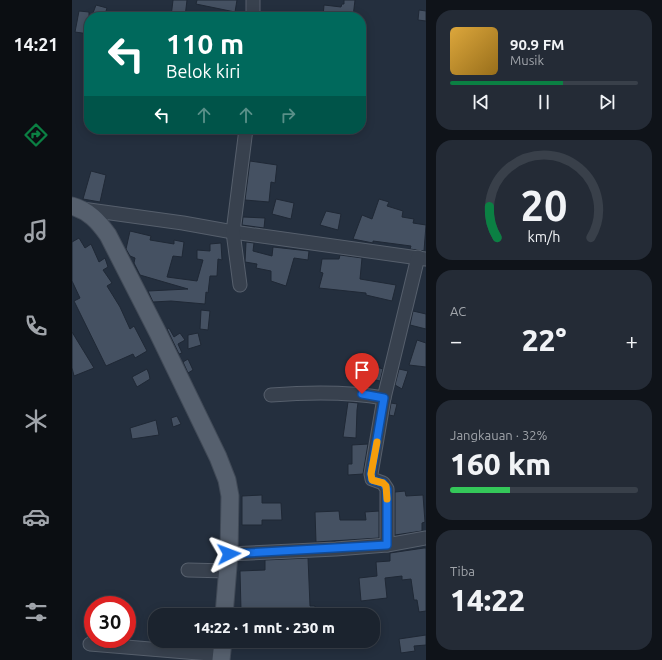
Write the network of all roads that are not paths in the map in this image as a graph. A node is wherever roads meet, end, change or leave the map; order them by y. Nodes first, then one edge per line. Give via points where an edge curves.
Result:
1 (253, 0) edge
2 (253, 12) edge
3 (245, 134) edge
4 (77, 208) edge
5 (233, 232) junction
6 (422, 258) edge
7 (240, 285) dead end
8 (271, 395) dead end
9 (384, 398) junction
10 (426, 538) edge
11 (387, 545) junction
12 (229, 554) junction
13 (188, 570) dead end
14 (228, 571) junction
15 (225, 608) edge
16 (136, 647) edge
17 (222, 652) edge

1 - 2 street
3 - 5 street
4 - 5 street
4 - 12 main road via 98,221 108,236 218,457 230,496
5 - 6 street
5 - 7 street
6 - 9 street
8 - 9 street via 329,392
9 - 11 street via 371,474 372,480 383,483 387,489
10 - 11 street
11 - 12 street
12 - 14 main road
13 - 14 street
14 - 15 main road
16 - 17 street

